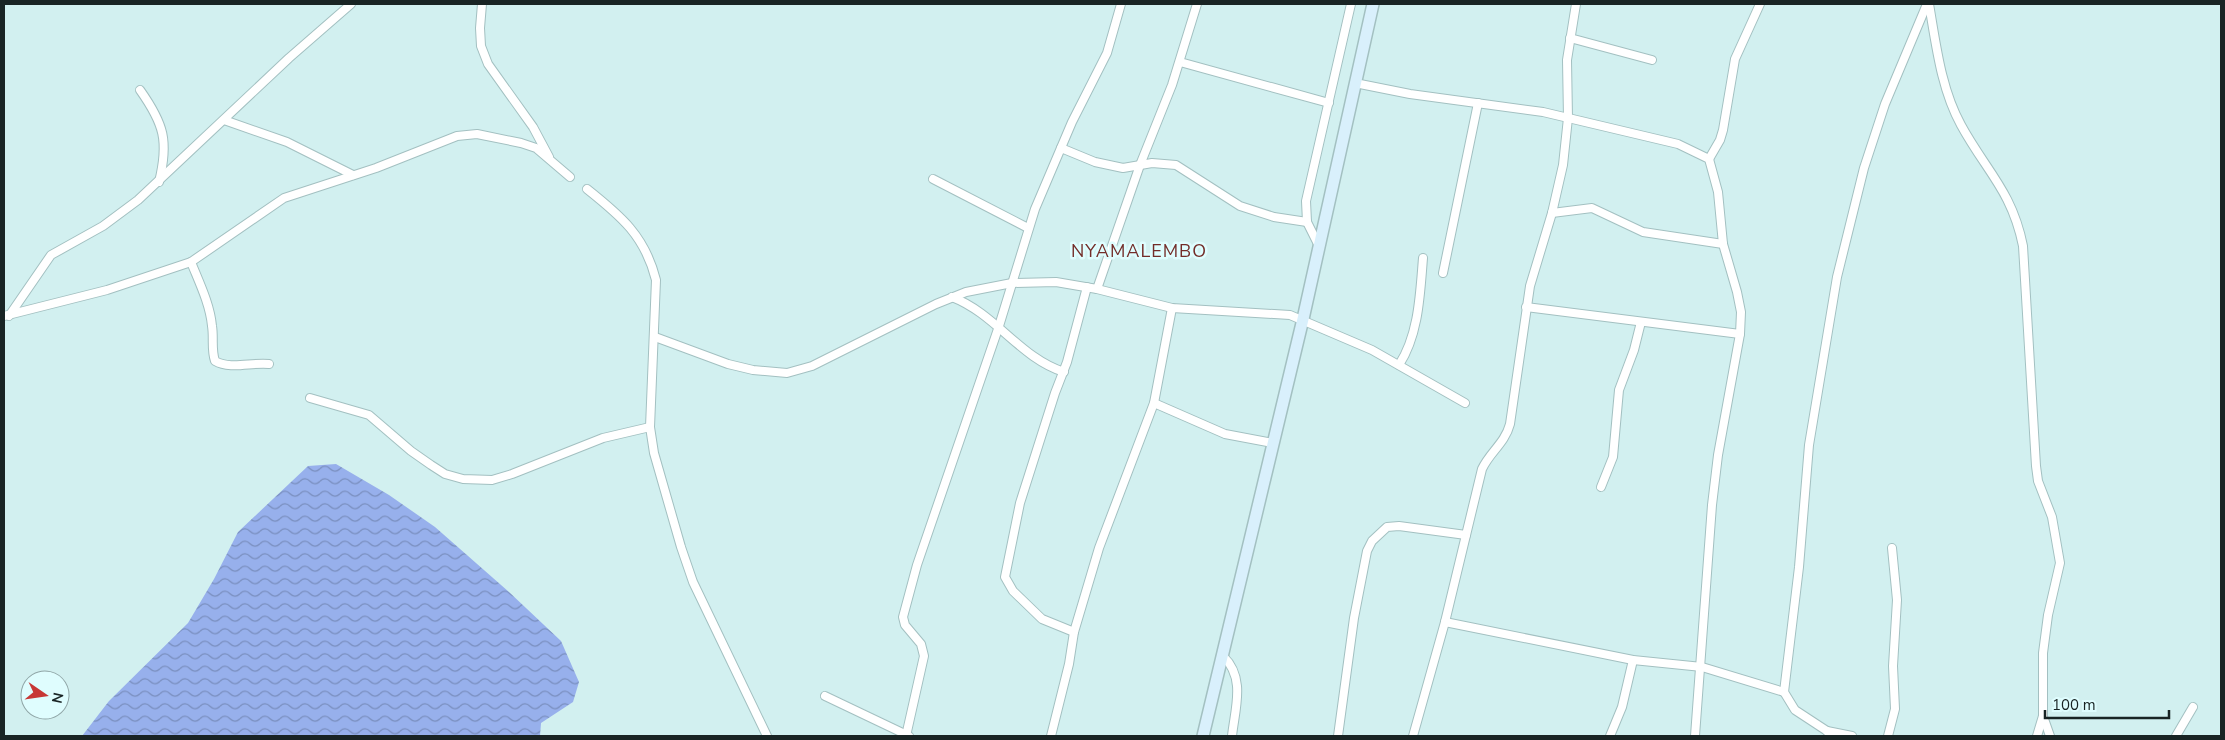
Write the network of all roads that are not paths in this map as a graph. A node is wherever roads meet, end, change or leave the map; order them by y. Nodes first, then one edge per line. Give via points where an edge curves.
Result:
1 (351, 4) edge
2 (482, 4) edge
3 (1122, 4) edge
4 (1197, 4) edge
5 (1351, 4) edge
6 (1373, 4) edge
7 (1576, 4) edge
8 (1758, 4) edge
9 (1928, 4) edge
10 (1570, 38) junction
11 (1652, 60) dead end
12 (1180, 62) junction
13 (1355, 83) junction
14 (140, 90) dead end
15 (1329, 103) junction
16 (1478, 104) junction
17 (1568, 118) junction
18 (224, 120) junction
19 (1061, 148) junction
20 (550, 159) junction
21 (1709, 159) junction
22 (1140, 165) junction
23 (353, 176) junction
24 (570, 178) dead end
25 (934, 179) dead end
26 (159, 182) junction
27 (587, 189) dead end
28 (1552, 213) junction
29 (1307, 222) junction
30 (1028, 228) junction
31 (1724, 244) junction
32 (1319, 246) junction
33 (1423, 258) dead end
34 (191, 262) junction
35 (1443, 273) dead end
36 (1012, 283) junction
37 (1086, 287) junction
38 (1097, 289) junction
39 (952, 297) junction
40 (1526, 307) junction
41 (1172, 308) junction
42 (7, 316) edge
43 (1303, 319) junction
44 (4, 320) edge
45 (1641, 322) junction
46 (999, 326) junction
47 (1740, 334) junction
48 (655, 337) junction
49 (269, 364) dead end
50 (1400, 365) junction
51 (1064, 372) junction
52 (310, 398) dead end
53 (1154, 403) junction
54 (1465, 404) dead end
55 (650, 426) junction
56 (1273, 443) junction
57 (1601, 487) dead end
58 (1466, 535) junction
59 (1892, 548) dead end
60 (1445, 622) junction
61 (1074, 632) junction
62 (1223, 656) junction
63 (1633, 660) junction
64 (1702, 667) junction
65 (1784, 692) junction
66 (826, 696) dead end
67 (2193, 707) dead end
68 (2043, 716) junction
69 (1829, 734) edge
70 (767, 736) edge
71 (907, 736) edge
72 (1051, 736) edge
73 (1203, 736) edge
74 (1232, 736) edge
75 (1338, 736) edge
76 (1413, 736) edge
77 (1610, 736) edge
78 (1695, 736) edge
79 (1852, 736) edge
80 (1888, 736) edge
81 (2037, 736) edge
82 (2050, 736) edge
83 (2176, 736) edge

1 - 18 street
2 - 20 street via 481,46 488,64 533,127
3 - 19 street via 1107,53
4 - 12 street
5 - 15 street
6 - 13 street
7 - 10 street
8 - 21 street via 1736,59 1720,140
9 - 65 street via 1874,134 1837,277 1809,445
9 - 68 street via 1952,105 1961,125 2005,192 2018,221 2023,246 2036,466 2038,481 2052,517 2060,563 2043,652
10 - 11 street
10 - 17 street
12 - 15 street
12 - 22 street
13 - 16 street
13 - 32 street
14 - 26 street via 159,118 163,131 165,147
15 - 29 street via 1308,188
16 - 17 street
16 - 35 street
17 - 21 street via 1678,144
17 - 28 street via 1563,166
18 - 23 street via 287,142
18 - 26 street
19 - 22 street via 1110,166
19 - 30 street
20 - 23 street via 536,148 477,134 457,136
20 - 24 street
21 - 31 street via 1718,192
22 - 29 street via 1176,165 1257,213
22 - 38 street
23 - 34 street via 284,198
25 - 30 street
26 - 42 street via 104,226 51,255
27 - 48 street via 624,221 644,246 656,280
28 - 31 street via 1592,208 1643,232
28 - 40 street
29 - 32 street
30 - 36 street
31 - 47 street via 1741,312
32 - 43 street
33 - 50 street via 1414,332
34 - 42 street via 96,293
34 - 49 street via 210,313 215,361 231,366
36 - 37 street via 1056,282
36 - 39 street
36 - 46 street
37 - 38 street
37 - 51 street
38 - 41 street
39 - 46 street via 976,308
39 - 48 street via 812,366 787,374 728,364
40 - 45 street
40 - 58 street via 1508,430 1482,469
41 - 43 street via 1270,313
41 - 53 street
42 - 44 street
43 - 50 street
43 - 56 street
45 - 47 street
45 - 57 street via 1618,390 1613,456
46 - 51 street via 1040,362
46 - 71 street via 904,610 905,625 921,644 924,656
47 - 64 street via 1712,505 1704,592
48 - 55 street
50 - 54 street
51 - 61 street via 1025,488 1005,576 1008,585 1042,619
52 - 55 street via 369,415 430,465 463,479 492,480 603,438
53 - 56 street via 1225,434
53 - 61 street via 1101,542
55 - 70 street via 654,453 693,582
56 - 62 street
58 - 60 street
58 - 75 street via 1399,526 1387,527 1372,541 1367,551 1354,618
59 - 80 street via 1897,625 1893,666 1895,709
60 - 63 street
60 - 76 street
61 - 72 street
62 - 73 street
62 - 74 street via 1235,672 1237,682
63 - 64 street
63 - 77 street via 1622,707
64 - 65 street
64 - 78 street
65 - 69 street via 1795,710
66 - 71 street
67 - 83 street
68 - 81 street
68 - 82 street
69 - 79 street

